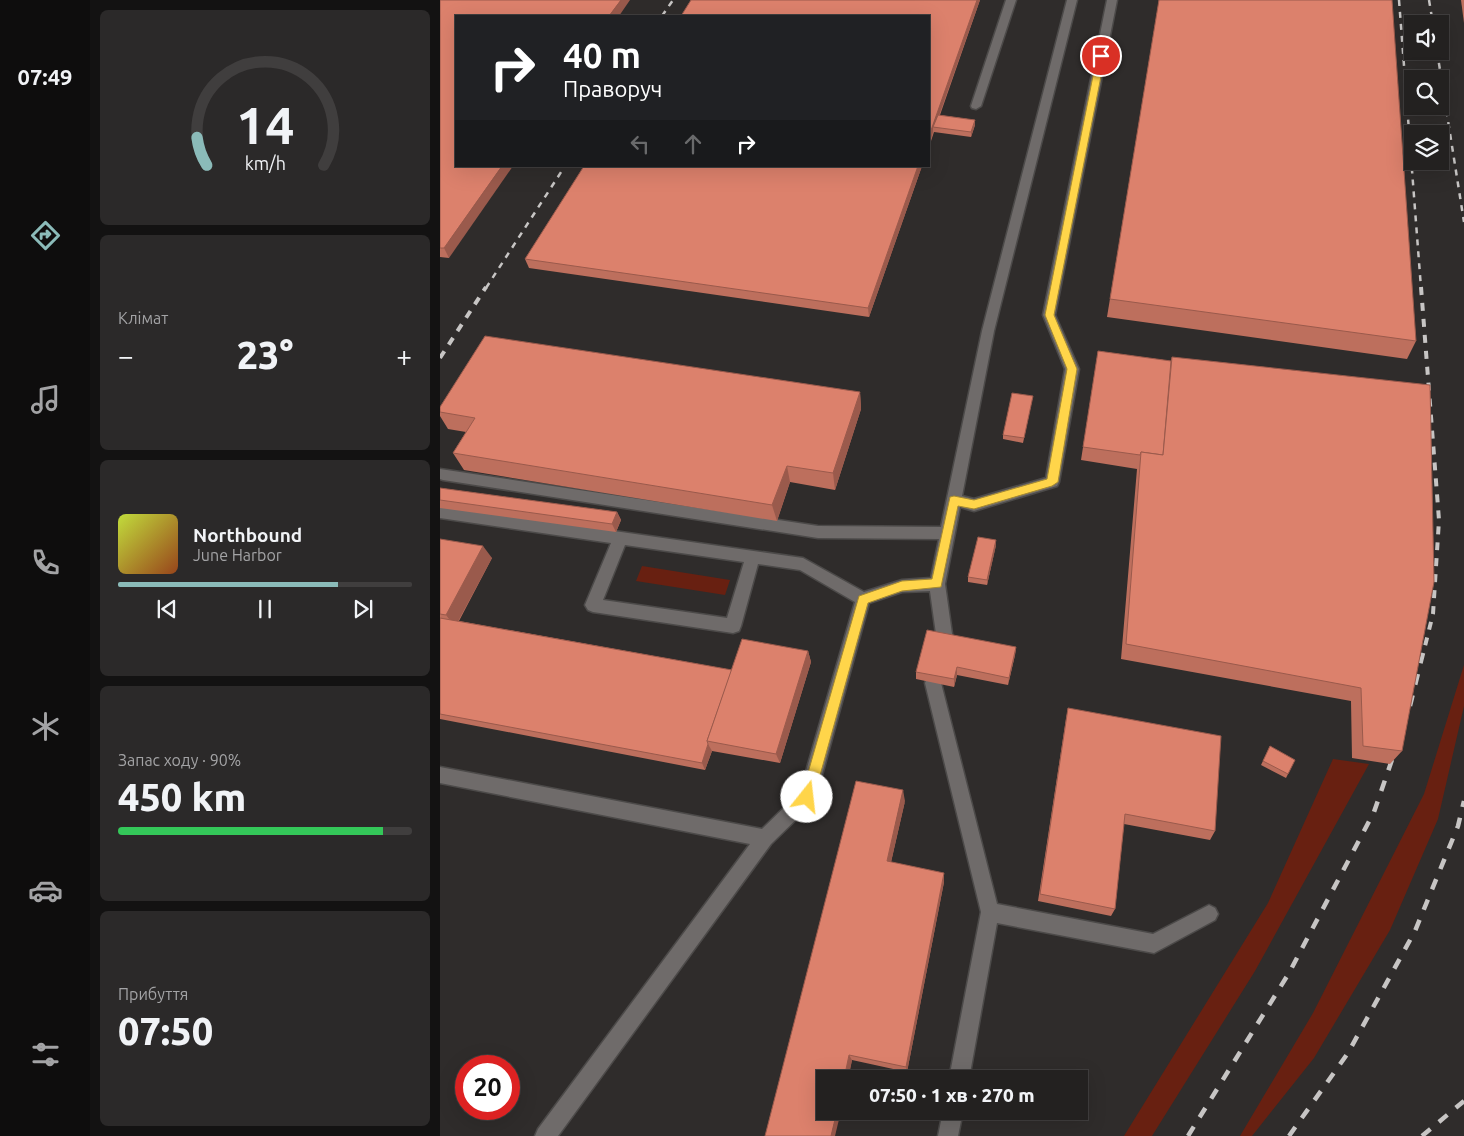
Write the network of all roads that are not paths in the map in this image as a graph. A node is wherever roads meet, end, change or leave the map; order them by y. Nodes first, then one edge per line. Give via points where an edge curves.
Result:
1 (1011, 0) edge
2 (1072, 0) edge
3 (1112, 0) edge
4 (976, 106) dead end
5 (443, 474) dead end
6 (954, 500) junction
7 (440, 512) edge
8 (947, 533) junction
9 (620, 538) junction
10 (752, 557) junction
11 (937, 584) junction
12 (863, 599) junction
13 (945, 641) edge
14 (933, 683) edge
15 (440, 775) edge
16 (765, 838) junction
17 (990, 912) junction
18 (1210, 914) dead end
19 (961, 1070) edge
20 (951, 1120) edge
21 (545, 1136) edge
22 (948, 1136) edge

1 - 4 lane
2 - 6 lane via 988,332
3 - 6 lane via 1050,315 1072,369 1052,482 974,504
5 - 8 lane via 818,532
6 - 8 lane
7 - 9 lane
8 - 11 lane
9 - 10 lane
9 - 10 lane via 593,605 733,626
10 - 12 lane via 803,564
11 - 12 lane via 902,586
11 - 13 lane
12 - 16 lane via 807,797
14 - 17 lane
15 - 16 lane
16 - 21 lane
17 - 18 lane via 1154,944
17 - 19 lane
20 - 22 lane

